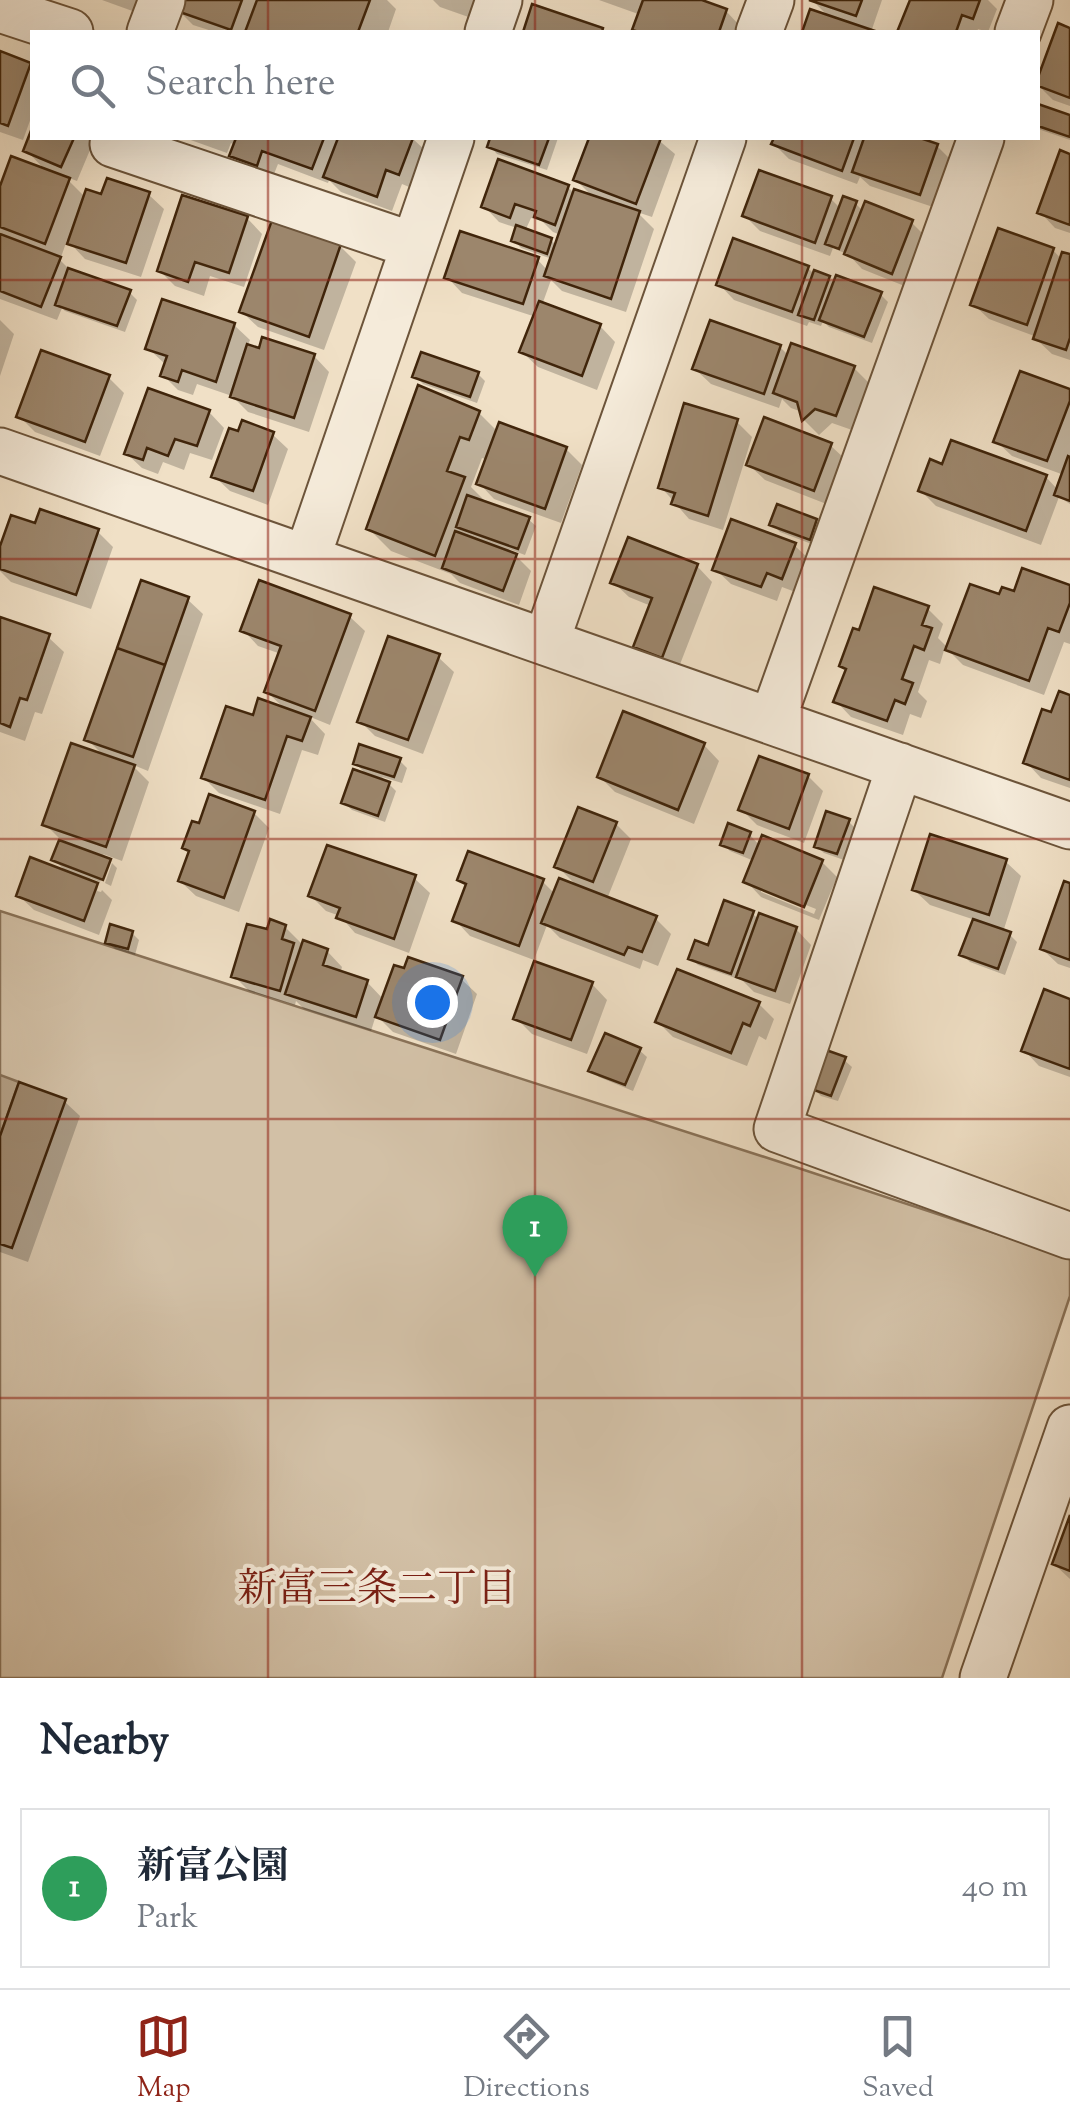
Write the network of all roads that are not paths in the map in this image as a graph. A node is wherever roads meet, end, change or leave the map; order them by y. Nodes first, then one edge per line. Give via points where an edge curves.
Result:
1 (162, 0) edge
2 (499, 0) edge
3 (771, 0) edge
4 (1030, 0) edge
5 (0, 9) edge
6 (64, 30) edge
7 (151, 30) edge
8 (489, 30) edge
9 (760, 30) edge
10 (1019, 30) edge
11 (114, 140) edge
12 (449, 140) edge
13 (721, 140) edge
14 (980, 140) edge
15 (412, 246) junction
16 (0, 451) edge
17 (306, 558) junction
18 (546, 642) junction
19 (772, 722) junction
20 (900, 766) junction
21 (1070, 826) edge
22 (1070, 1236) edge
23 (1070, 1428) edge
24 (983, 1678) edge

1 - 7 street
2 - 8 street
3 - 9 street
4 - 10 street
5 - 6 street
11 - 15 street
12 - 15 street
13 - 18 street
14 - 19 street
15 - 17 street
16 - 17 street
17 - 18 street
18 - 19 street
19 - 20 street
20 - 21 street
20 - 22 street via 777,1129
23 - 24 street

